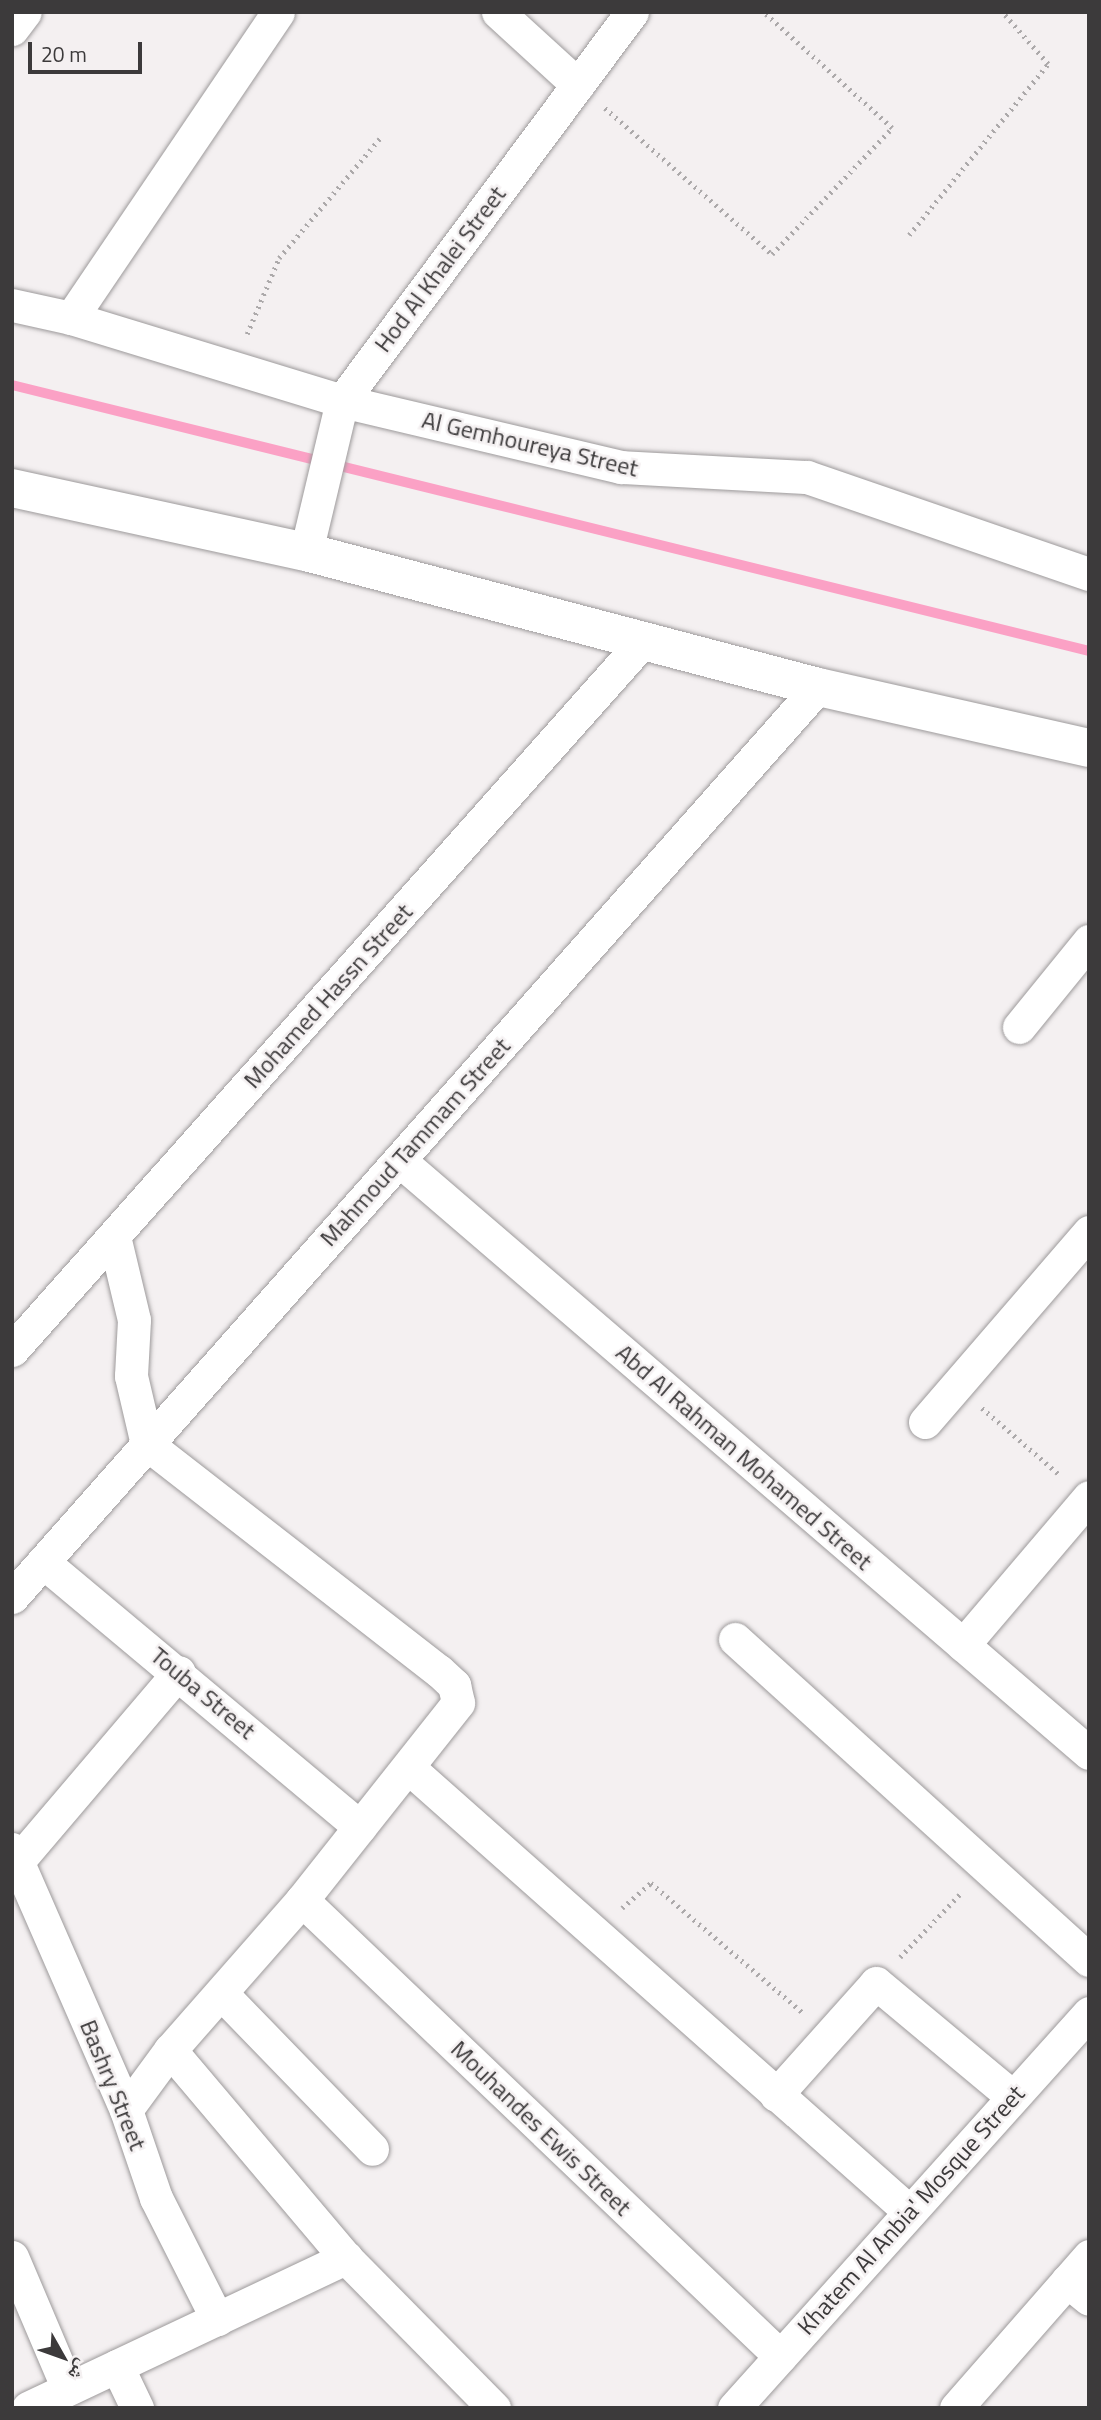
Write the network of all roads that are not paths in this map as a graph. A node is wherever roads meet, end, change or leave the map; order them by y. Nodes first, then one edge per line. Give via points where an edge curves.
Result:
1 (25, 12) edge
2 (278, 12) edge
3 (498, 12) edge
4 (632, 12) edge
5 (12, 29) edge
6 (578, 85) junction
7 (12, 306) edge
8 (71, 318) junction
9 (342, 401) junction
10 (12, 488) edge
11 (306, 552) junction
12 (1089, 574) edge
13 (643, 641) junction
14 (818, 687) junction
15 (1089, 748) edge
16 (1089, 941) edge
17 (1019, 1027) dead end
18 (398, 1160) junction
19 (1089, 1232) edge
20 (114, 1236) junction
21 (12, 1350) edge
22 (925, 1422) dead end
23 (147, 1444) junction
24 (1088, 1499) edge
25 (43, 1562) junction
26 (12, 1597) edge
27 (736, 1639) dead end
28 (963, 1645) junction
29 (179, 1672) junction
30 (1089, 1753) edge
31 (409, 1768) junction
32 (360, 1827) junction
33 (15, 1855) edge
34 (302, 1900) junction
35 (1089, 1960) edge
36 (221, 1993) junction
37 (1089, 2013) edge
38 (170, 2050) junction
39 (776, 2095) junction
40 (1013, 2097) junction
41 (126, 2110) junction
42 (372, 2149) dead end
43 (909, 2212) junction
44 (12, 2257) edge
45 (346, 2258) junction
46 (1082, 2279) edge
47 (217, 2319) junction
48 (780, 2356) junction
49 (117, 2366) junction
50 (68, 2389) junction
51 (29, 2408) edge
52 (137, 2408) edge
53 (494, 2408) edge
54 (734, 2408) edge
55 (956, 2408) edge

1 - 5 street
2 - 8 street
3 - 6 street
4 - 6 street, Hod Al Khalei Street
6 - 9 street, Hod Al Khalei Street
7 - 8 street, Al Gemhoureya Street
8 - 9 street, Al Gemhoureya Street
9 - 11 street, Hod Al Khalei Street
9 - 12 street, Al Gemhoureya Street via 621,467 807,477
10 - 11 street
11 - 13 street
13 - 14 street
13 - 20 street, Mohamed Hassn Street
14 - 15 street
14 - 18 street, Mahmoud Tammam Street
16 - 17 street
18 - 23 street, Mahmoud Tammam Street
18 - 28 street, Abd Al Rahman Mohamed Street
19 - 22 street
20 - 21 street, Mohamed Hassn Street
20 - 23 street via 134,1320 131,1376
23 - 25 street, Mahmoud Tammam Street
23 - 31 street via 454,1685 458,1703
24 - 28 street
25 - 26 street, Mahmoud Tammam Street
25 - 29 street, Touba Street
27 - 35 street
28 - 30 street, Abd Al Rahman Mohamed Street
29 - 32 street, Touba Street
29 - 33 street
31 - 32 street
31 - 39 street
32 - 34 street
33 - 41 street, Bashry Street
34 - 36 street
34 - 48 street, Mouhandes Ewis Street
36 - 38 street
36 - 42 street
37 - 40 street, Khatem Al Anbia' Mosque Street
38 - 41 street
38 - 45 street
39 - 40 street via 876,1983
39 - 43 street
40 - 43 street, Khatem Al Anbia' Mosque Street
41 - 47 street, Bashry Street via 156,2198
43 - 48 street, Khatem Al Anbia' Mosque Street
44 - 50 street
45 - 47 street
45 - 53 street
46 - 55 street
47 - 49 street
48 - 54 street, Khatem Al Anbia' Mosque Street
49 - 50 street
49 - 52 street
50 - 51 street

